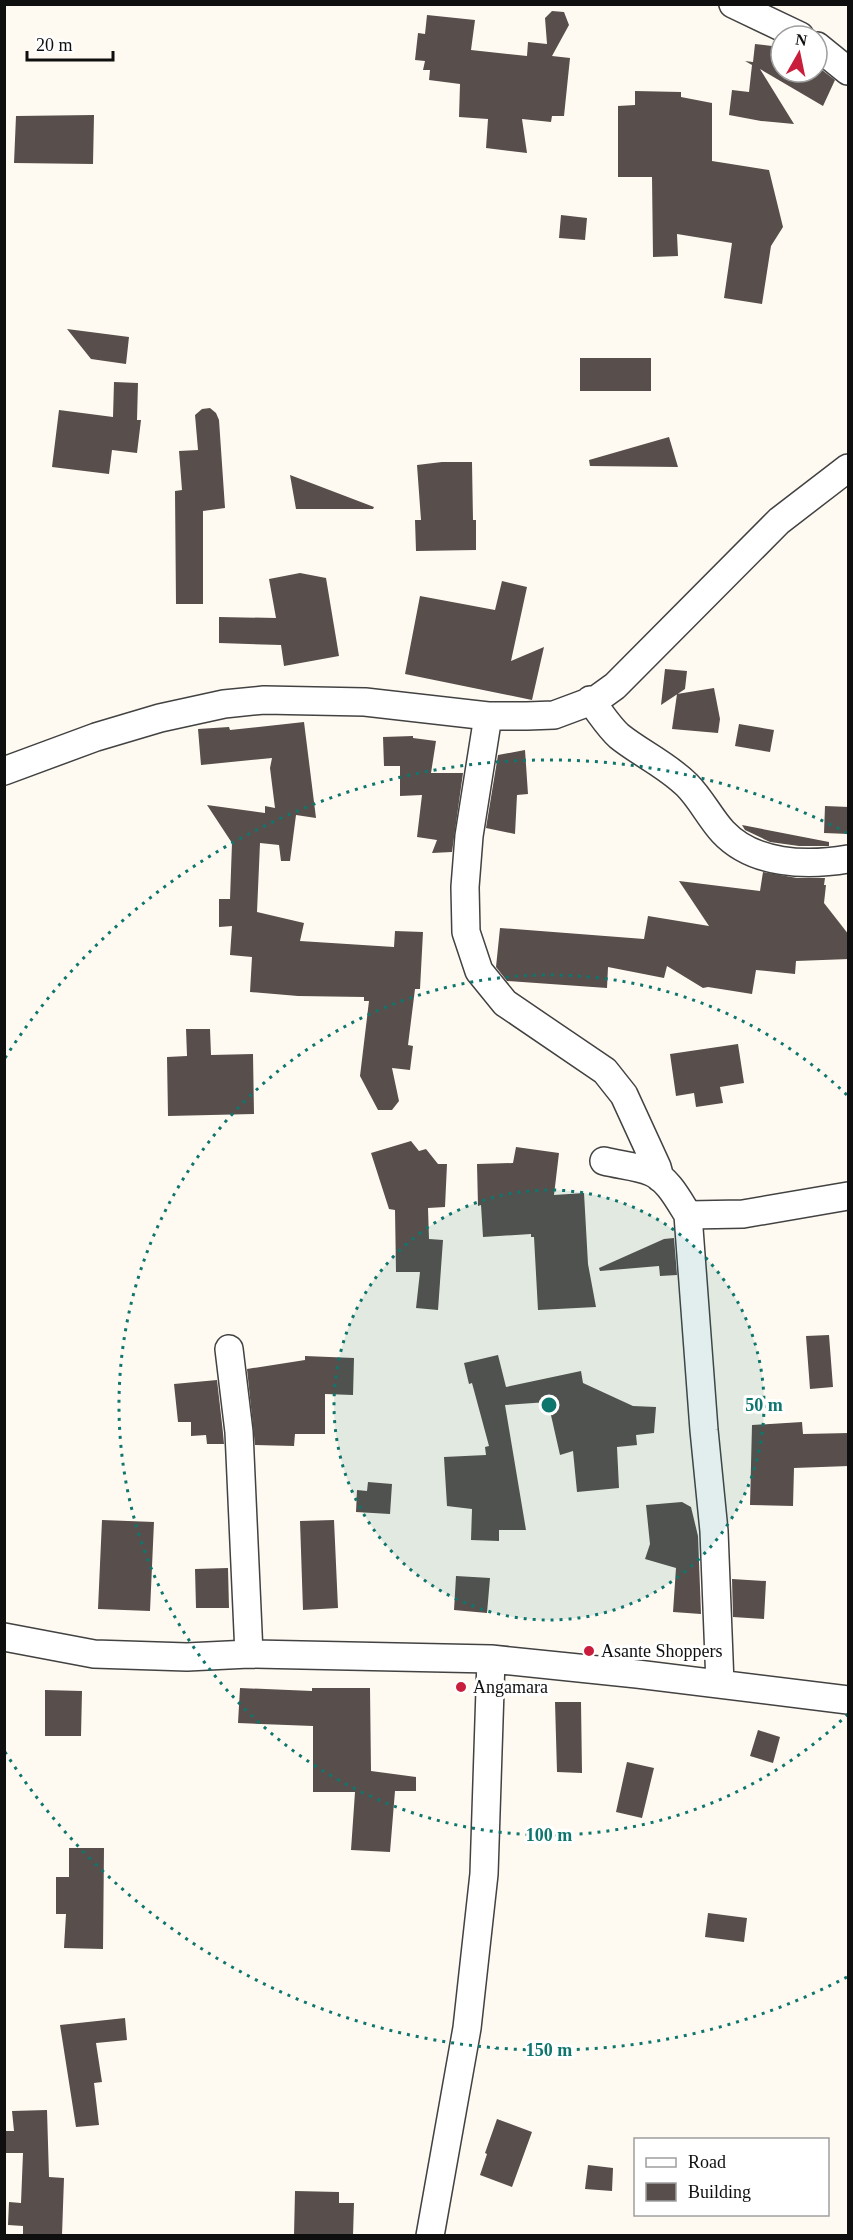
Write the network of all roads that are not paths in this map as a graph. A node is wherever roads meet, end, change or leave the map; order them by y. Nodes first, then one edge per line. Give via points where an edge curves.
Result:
1 (733, 4) edge
2 (775, 24) edge
3 (829, 55) edge
4 (849, 71) edge
5 (849, 468) edge
6 (590, 700) junction
7 (488, 716) junction
8 (4, 771) edge
9 (849, 859) edge
10 (604, 1161) dead end
11 (660, 1178) junction
12 (849, 1196) edge
13 (688, 1215) junction
14 (229, 1349) dead end
15 (4, 1637) edge
16 (249, 1653) junction
17 (491, 1659) junction
18 (720, 1684) junction
19 (849, 1700) edge
20 (430, 2235) edge

1 - 2 street
3 - 4 street
5 - 6 street via 779,521 615,686
6 - 7 street via 554,715
6 - 9 street via 618,735 686,784 741,849 788,862
7 - 8 street via 365,702 264,700 224,704 96,737
7 - 11 street via 465,887 466,932 479,971 505,1003 605,1071 624,1095
10 - 11 street via 652,1172
11 - 13 street
12 - 13 street via 743,1214
13 - 18 street via 714,1531
14 - 16 street via 239,1432
15 - 16 street via 94,1654 188,1657
16 - 17 street
17 - 18 street
17 - 20 street via 483,1886 467,2028
18 - 19 street

